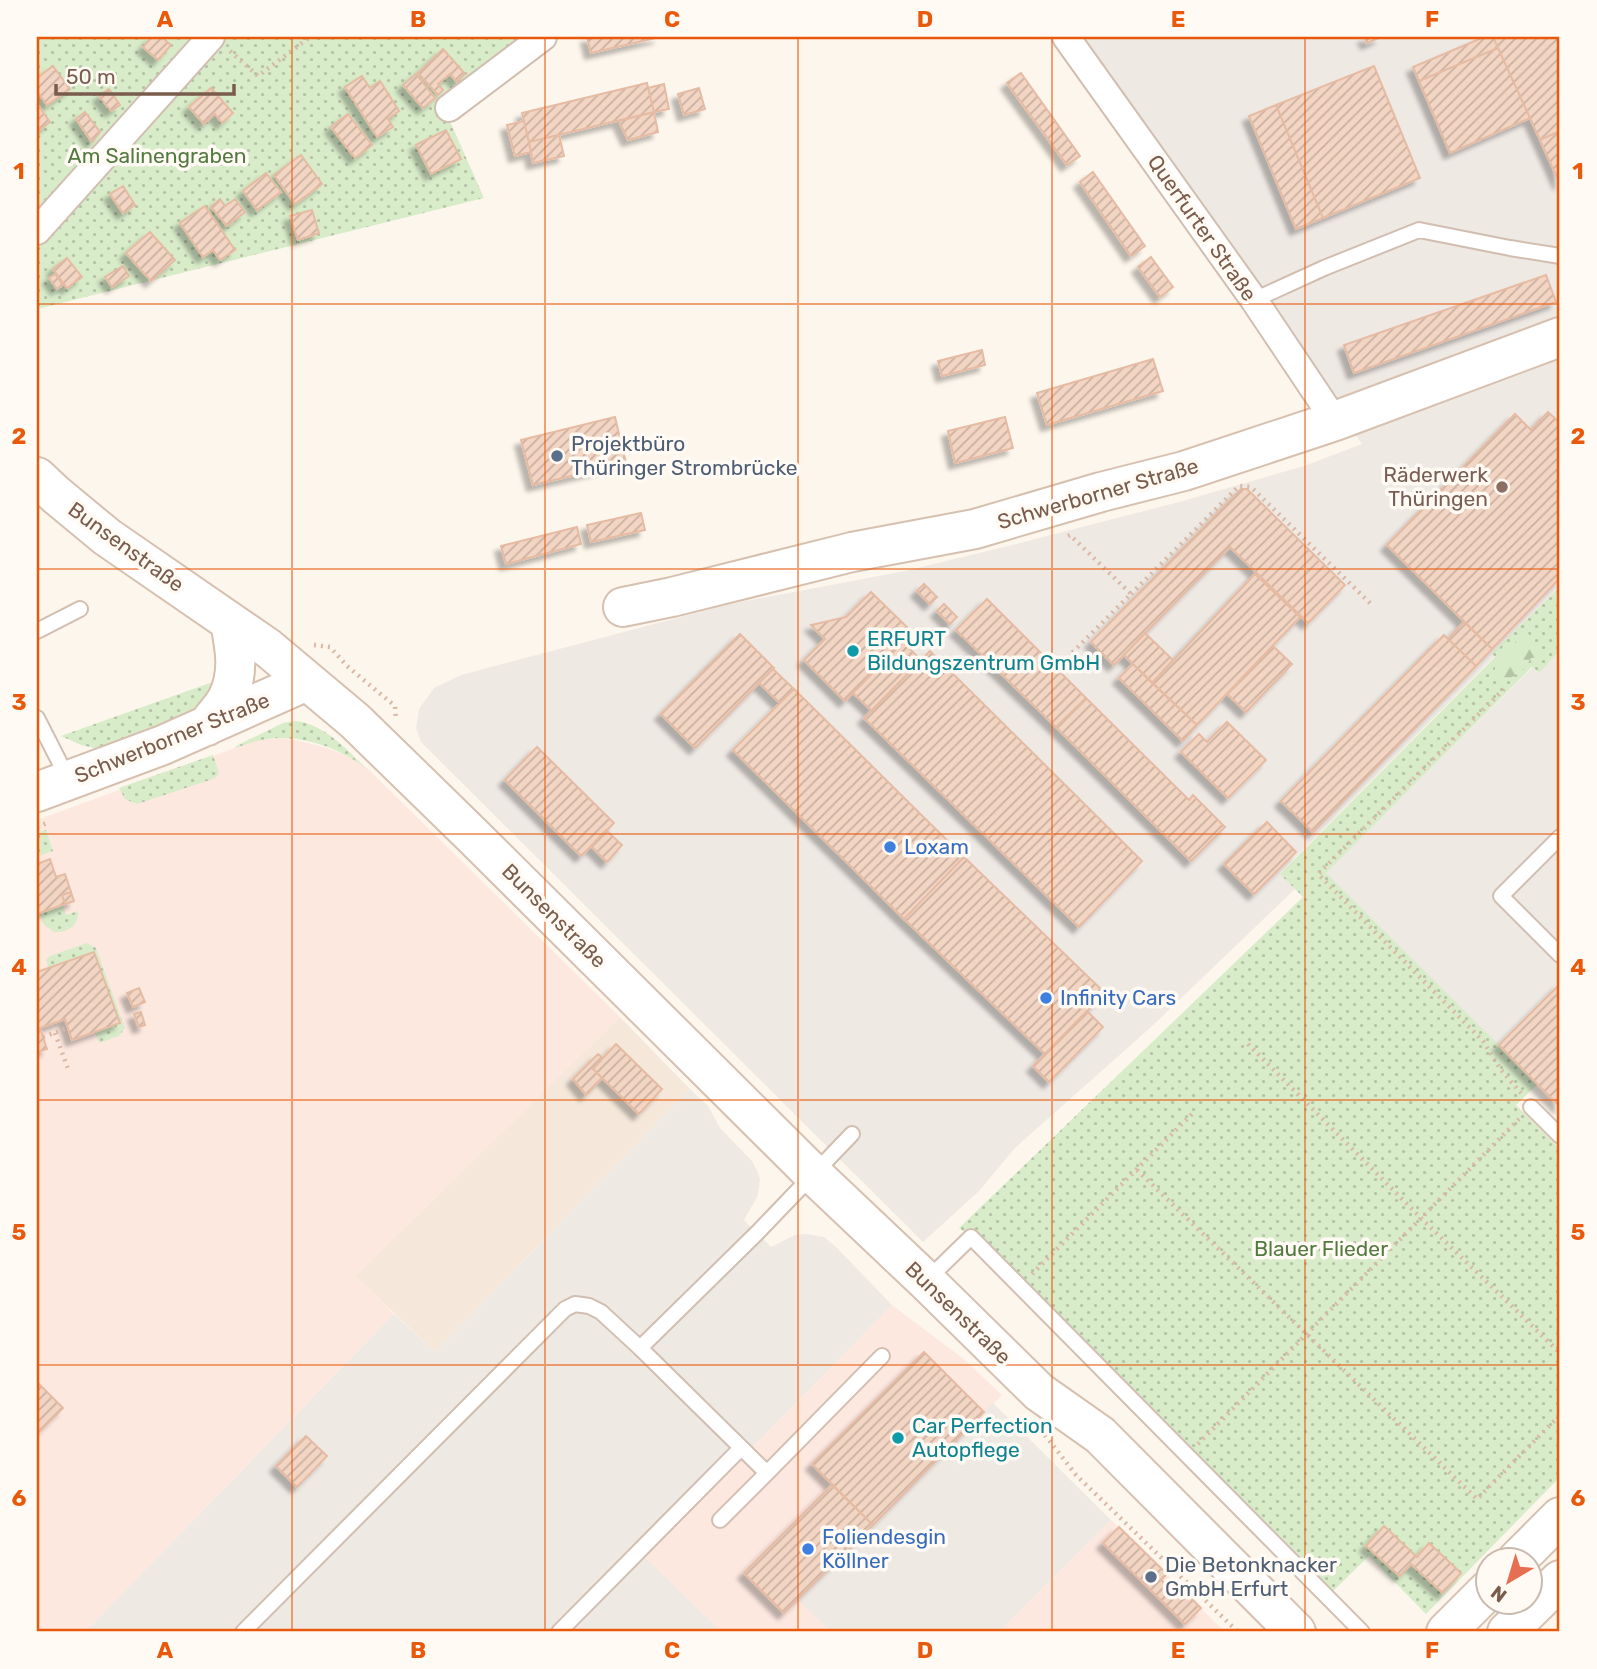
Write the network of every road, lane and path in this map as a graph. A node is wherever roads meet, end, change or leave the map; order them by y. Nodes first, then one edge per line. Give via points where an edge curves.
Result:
1 (310, 37) edge
2 (543, 37) edge
3 (1066, 37) edge
4 (217, 41) edge
5 (449, 108) dead end
6 (37, 231) edge
7 (1560, 256) edge
8 (1254, 300) junction
9 (1560, 337) edge
10 (1335, 421) junction
11 (37, 477) edge
12 (1058, 538) dead end
13 (1131, 594) junction
14 (1371, 604) dead end
15 (623, 607) dead end
16 (80, 609) dead end
17 (230, 622) junction
18 (37, 631) edge
19 (1069, 656) dead end
20 (307, 681) junction
21 (1504, 689) dead end
22 (37, 718) edge
23 (207, 726) junction
24 (53, 786) edge
25 (1560, 837) edge
26 (1560, 955) edge
27 (68, 1028) dead end
28 (55, 1033) junction
29 (43, 1037) dead end
30 (1248, 1044) dead end
31 (68, 1069) dead end
32 (1531, 1107) junction
33 (1195, 1111) dead end
34 (852, 1134) dead end
35 (1560, 1136) edge
36 (1137, 1171) junction
37 (813, 1174) junction
38 (1422, 1219) junction
39 (926, 1281) junction
40 (1024, 1282) dead end
41 (1306, 1335) junction
42 (640, 1348) junction
43 (1560, 1353) edge
44 (883, 1356) dead end
45 (1039, 1392) junction
46 (1560, 1415) edge
47 (741, 1448) junction
48 (1192, 1450) dead end
49 (767, 1473) junction
50 (1560, 1517) edge
51 (720, 1520) dead end
52 (1531, 1546) edge
53 (1560, 1580) edge
54 (1474, 1605) edge
55 (243, 1632) edge
56 (559, 1632) edge
57 (1259, 1632) edge
58 (1296, 1632) edge
59 (1362, 1632) edge
60 (1446, 1632) edge
61 (1507, 1632) edge

1 - 4 path via 258,75
2 - 5 street
3 - 8 street, Querfurter Straße
4 - 6 street
7 - 8 lane via 1419,230
8 - 10 street, Querfurter Straße
9 - 10 main road, Schwerborner Straße
10 - 15 main road, Schwerborner Straße via 1184,471 975,529 852,552
11 - 17 main road, Bunsenstraße via 107,537
12 - 13 path via 1070,535
13 - 14 path via 1239,486 1251,487
13 - 19 path
16 - 18 lane
17 - 20 main road, Bunsenstraße
17 - 23 main road via 236,670 227,699
20 - 23 main road, Schwerborner Straße
20 - 37 main road, Bunsenstraße via 355,721 470,840
21 - 32 path via 1318,874 1483,1041
22 - 24 lane
23 - 24 main road, Schwerborner Straße
25 - 26 lane via 1501,896
27 - 28 path
28 - 29 path
28 - 31 path
30 - 38 path
32 - 35 lane
32 - 38 path
33 - 36 path
34 - 37 lane
36 - 40 path
36 - 41 path
37 - 39 main road, Bunsenstraße
37 - 42 lane
38 - 41 path
38 - 43 path
39 - 45 main road, Bunsenstraße
39 - 59 lane via 971,1237
41 - 46 path via 1477,1499
41 - 48 path
42 - 47 lane
42 - 55 lane via 601,1312 575,1304 565,1309
44 - 49 lane
45 - 57 main road, Bunsenstraße via 1056,1429
45 - 58 main road, Bunsenstraße via 1100,1435
47 - 49 lane
47 - 56 lane
49 - 51 lane
50 - 52 main road
53 - 61 main road
54 - 60 main road

